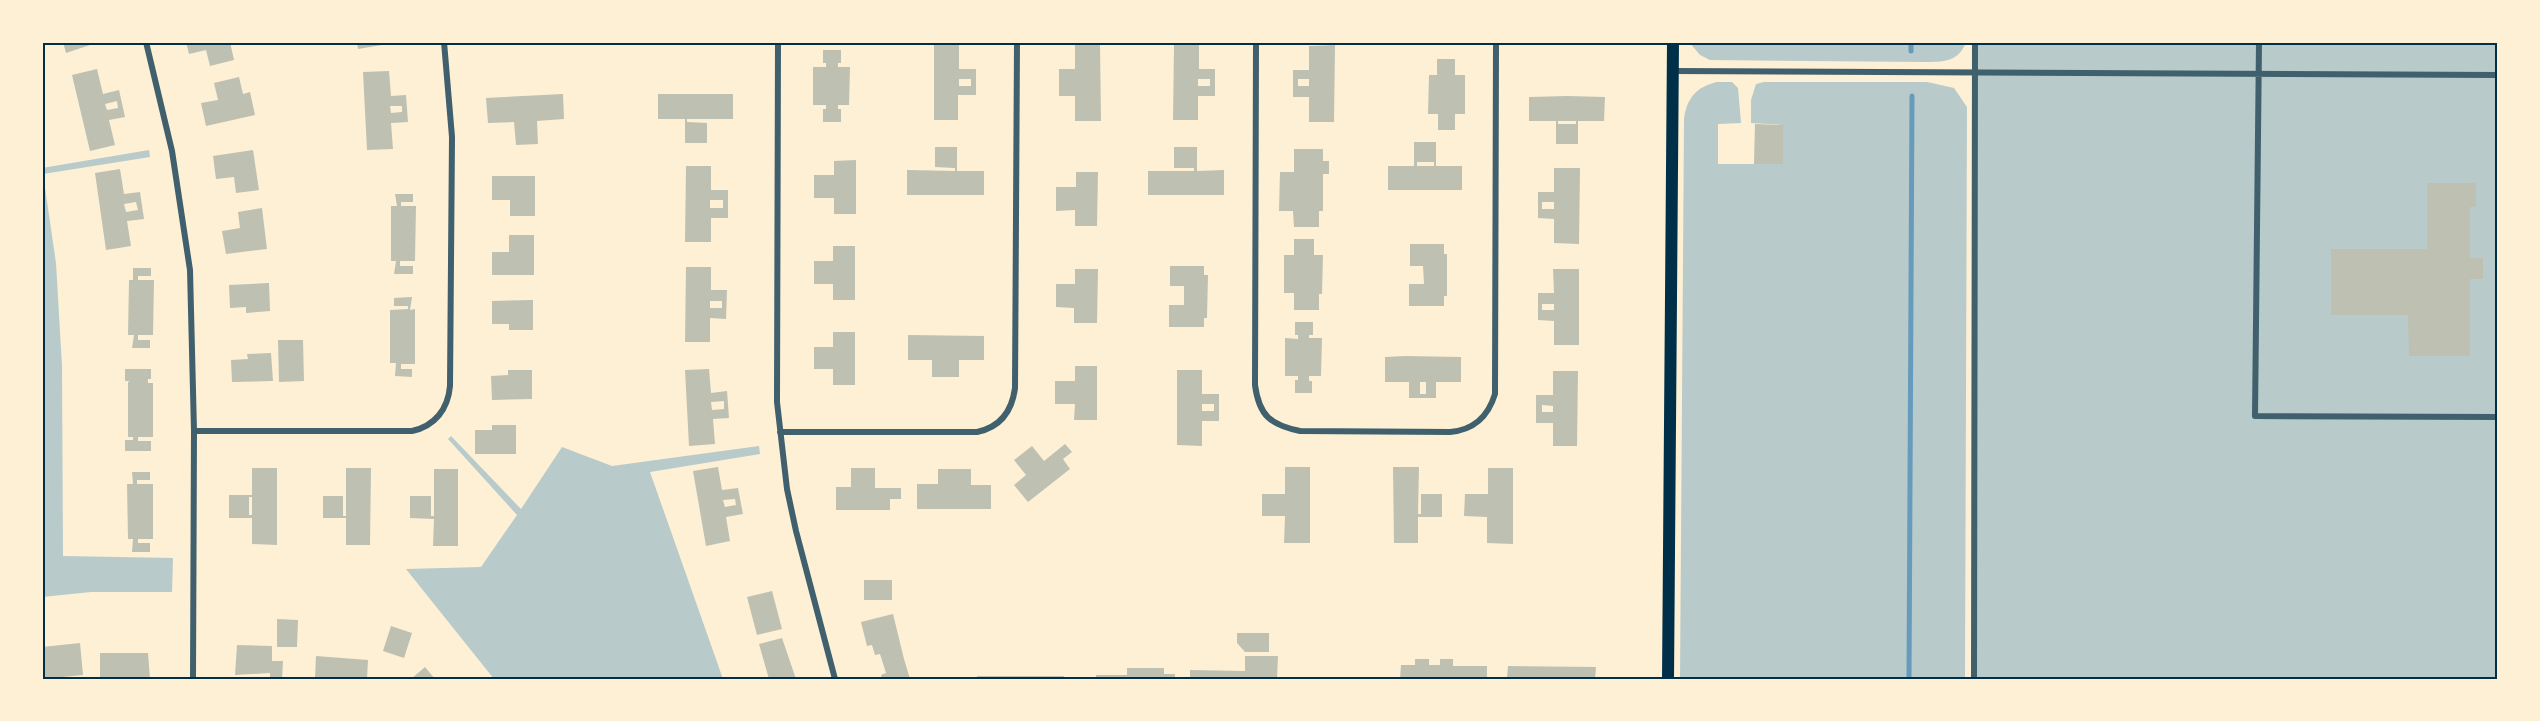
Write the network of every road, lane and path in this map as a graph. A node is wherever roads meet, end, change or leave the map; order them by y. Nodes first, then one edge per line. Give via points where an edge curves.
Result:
1 (146, 42) edge
2 (444, 42) edge
3 (778, 42) edge
4 (1017, 42) edge
5 (1256, 42) edge
6 (1496, 42) edge
7 (1673, 42) edge
8 (1975, 42) edge
9 (2259, 42) edge
10 (1673, 71) junction
11 (2259, 73) junction
12 (1975, 74) junction
13 (2498, 75) edge
14 (2498, 417) edge
15 (194, 431) junction
16 (780, 432) junction
17 (194, 679) edge
18 (835, 679) edge
19 (1668, 679) edge
20 (1974, 679) edge

1 - 15 street via 172,151 190,270
2 - 15 street via 452,137 450,386 446,406 438,417 418,430 404,432
3 - 16 street via 776,372
4 - 16 street via 1015,388 1010,410 992,428 977,432
5 - 6 street via 1255,386 1262,410 1280,426 1300,431 1450,432 1472,426 1488,412 1496,386
7 - 10 main road
8 - 12 street
9 - 11 street
10 - 12 street
10 - 19 main road
11 - 12 street
11 - 13 street
11 - 14 street via 2255,416
12 - 20 street
15 - 17 street
16 - 18 street via 796,531

